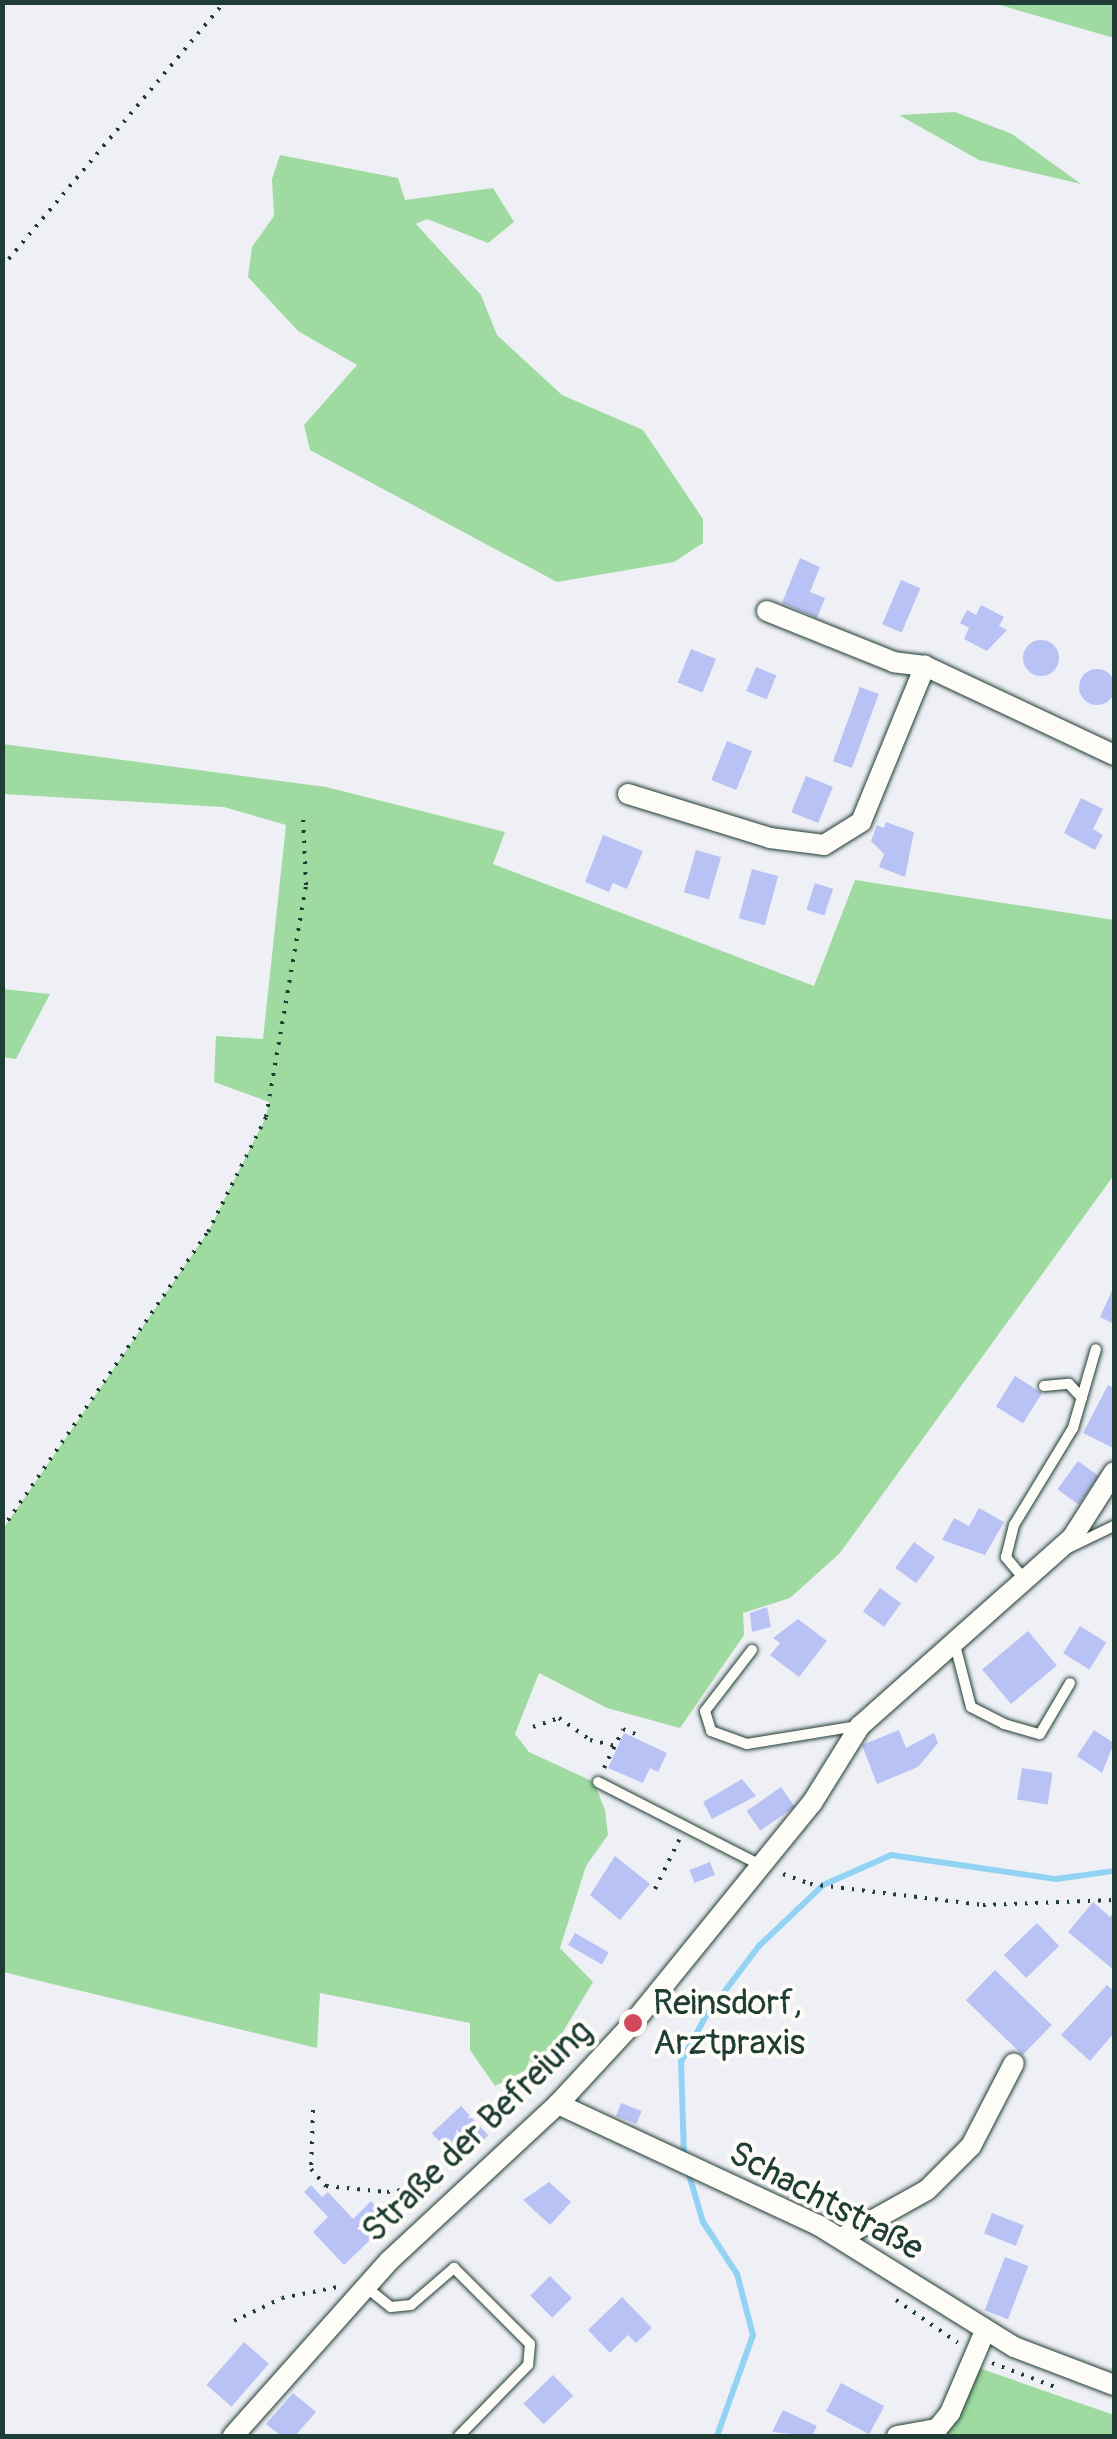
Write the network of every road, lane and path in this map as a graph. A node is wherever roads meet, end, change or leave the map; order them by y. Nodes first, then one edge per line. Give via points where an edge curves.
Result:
1 (224, 2) edge
2 (2, 267) edge
3 (766, 610) dead end
4 (925, 666) junction
5 (1114, 755) edge
6 (628, 794) dead end
7 (303, 817) dead end
8 (1096, 1349) dead end
9 (1044, 1386) dead end
10 (1082, 1398) junction
11 (1114, 1472) edge
12 (1114, 1526) edge
13 (2, 1529) edge
14 (1054, 1553) junction
15 (1026, 1581) junction
16 (955, 1644) junction
17 (752, 1650) dead end
18 (1070, 1683) dead end
19 (860, 1726) junction
20 (533, 1727) dead end
21 (638, 1736) dead end
22 (615, 1746) junction
23 (598, 1782) joint
24 (687, 1824) junction
25 (758, 1864) junction
26 (655, 1889) dead end
27 (1114, 1900) edge
28 (1014, 2063) dead end
29 (558, 2104) junction
30 (313, 2110) dead end
31 (466, 2185) junction
32 (841, 2238) junction
33 (366, 2286) junction
34 (234, 2321) dead end
35 (985, 2331) junction
36 (1114, 2385) edge
37 (232, 2436) edge
38 (459, 2436) edge
39 (897, 2436) edge

1 - 2 path
3 - 4 street via 894,662
4 - 5 street
4 - 6 street via 861,822 824,845 770,838
7 - 13 path via 302,921 266,1117 208,1232
8 - 10 lane
9 - 10 lane via 1069,1384
10 - 15 lane via 1073,1428 1014,1524 1006,1557
11 - 14 street, Straße der Befreiung
12 - 14 lane via 1082,1547
14 - 15 street, Straße der Befreiung
15 - 16 street, Straße der Befreiung
16 - 18 lane via 971,1707 1004,1724 1040,1734
16 - 19 street, Straße der Befreiung
17 - 19 lane via 705,1712 711,1730 747,1744
19 - 25 street, Straße der Befreiung via 812,1803
20 - 22 path via 559,1718 590,1740
21 - 22 path via 623,1729
22 - 23 path
23 - 24 lane
24 - 25 lane
24 - 26 path
25 - 27 path via 810,1884 983,1905
25 - 29 street, Straße der Befreiung via 659,1992
28 - 32 street via 971,2146 927,2190
29 - 31 street, Straße der Befreiung
29 - 32 street, Schachtstraße
30 - 31 path via 311,2169 326,2186 387,2192
31 - 33 street, Straße der Befreiung
32 - 35 street, Schachtstraße
33 - 34 path via 282,2298
33 - 37 street, Straße der Befreiung
33 - 38 lane via 391,2307 411,2305 454,2268 530,2344 528,2365
35 - 36 street, Schachtstraße
35 - 39 street via 950,2414 937,2429

